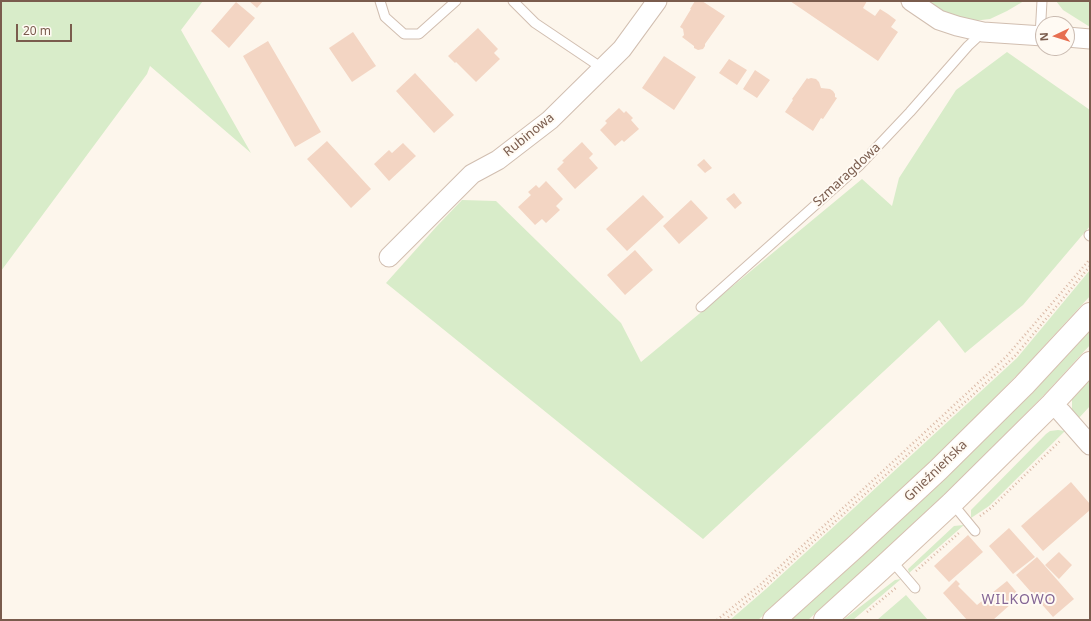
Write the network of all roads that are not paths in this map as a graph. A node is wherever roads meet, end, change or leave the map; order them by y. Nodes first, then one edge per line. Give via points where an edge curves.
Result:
1 (380, 1) edge
2 (456, 1) edge
3 (513, 1) edge
4 (657, 1) edge
5 (911, 1) edge
6 (1042, 1) edge
7 (1042, 16) edge
8 (983, 32) junction
9 (1035, 36) edge
10 (1075, 38) edge
11 (1090, 39) edge
12 (602, 68) junction
13 (389, 257) dead end
14 (701, 306) dead end
15 (1090, 314) edge
16 (1090, 363) edge
17 (1052, 404) junction
18 (1090, 445) edge
19 (952, 503) junction
20 (975, 531) dead end
21 (891, 560) junction
22 (915, 588) dead end
23 (774, 620) edge
24 (825, 620) edge

1 - 2 lane via 385,18 404,34 419,34
3 - 12 lane via 536,23
4 - 12 street, Rubinowa via 622,49
5 - 8 street via 939,20
6 - 7 lane
8 - 9 street
8 - 14 lane, Szmaragdowa via 859,166
10 - 11 street
12 - 13 street, Rubinowa via 550,120 498,160 472,174
15 - 23 main road, Gnieźnieńska via 938,470
16 - 17 main road
17 - 18 street
17 - 19 main road
19 - 20 lane
19 - 21 main road
21 - 22 lane
21 - 24 main road

